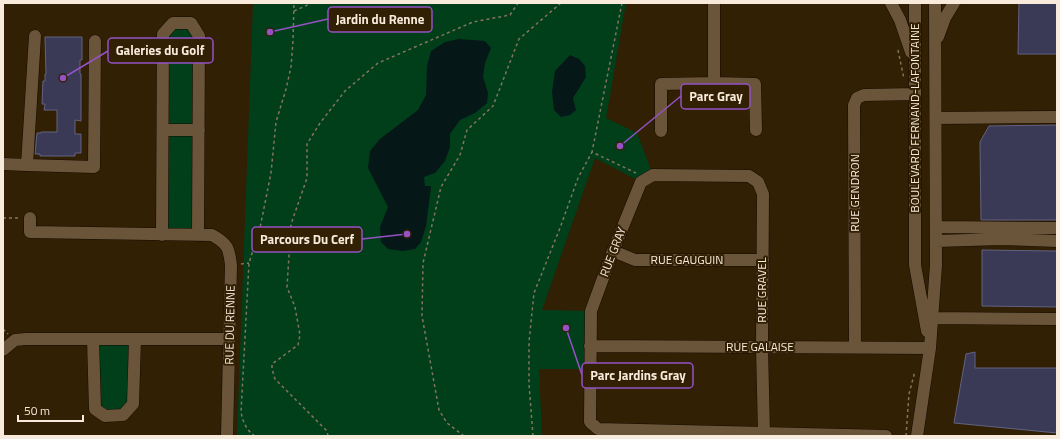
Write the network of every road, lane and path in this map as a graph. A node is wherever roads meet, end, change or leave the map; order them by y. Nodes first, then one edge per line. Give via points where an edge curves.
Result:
1 (294, 3) edge
2 (312, 3) edge
3 (518, 3) edge
4 (560, 3) edge
5 (622, 3) edge
6 (714, 3) edge
7 (892, 3) edge
8 (915, 3) edge
9 (936, 3) edge
10 (954, 3) edge
11 (294, 11) junction
12 (35, 36) dead end
13 (95, 41) dead end
14 (935, 46) junction
15 (914, 65) junction
16 (714, 83) junction
17 (914, 94) junction
18 (1057, 117) edge
19 (936, 118) junction
20 (163, 130) junction
21 (199, 130) junction
22 (756, 130) dead end
23 (660, 131) dead end
24 (592, 152) junction
25 (3, 164) edge
26 (27, 165) junction
27 (646, 178) junction
28 (3, 218) edge
29 (30, 218) joint
30 (1057, 228) edge
31 (936, 233) junction
32 (915, 234) junction
33 (162, 235) junction
34 (198, 235) junction
35 (1057, 241) edge
36 (613, 251) junction
37 (762, 260) junction
38 (932, 318) junction
39 (1057, 319) edge
40 (93, 339) junction
41 (135, 339) junction
42 (230, 339) junction
43 (590, 346) junction
44 (762, 347) junction
45 (855, 347) junction
46 (930, 348) junction
47 (4, 349) edge
48 (764, 433) junction
49 (227, 436) edge
50 (255, 436) edge
51 (328, 436) edge
52 (464, 436) edge
53 (533, 436) edge
54 (886, 436) edge
55 (917, 436) edge

1 - 11 path
2 - 11 path
3 - 51 path via 510,15 473,22 378,63 345,91 307,144 307,178 291,224 287,287 295,307 300,335 298,345 272,364 272,369 275,379 327,430
4 - 52 path via 520,39 493,106 467,130 460,155 441,187 423,263 422,316 439,410 447,423
5 - 24 path
6 - 16 street
7 - 15 street
8 - 15 street, BOULEVARD FERNAND-LAFONTAINE
9 - 14 street, BOULEVARD FERNAND-LAFONTAINE
10 - 14 street via 945,18
11 - 50 path via 290,67 276,122 271,173 261,221 249,263 241,412 243,422
12 - 26 street
13 - 26 street via 94,167
14 - 19 street, BOULEVARD FERNAND-LAFONTAINE
15 - 17 street, BOULEVARD FERNAND-LAFONTAINE
16 - 22 street via 755,84
16 - 23 street via 661,84
17 - 32 street, BOULEVARD FERNAND-LAFONTAINE
17 - 45 street, RUE GENDRON via 864,95 857,98 854,105
18 - 19 street
19 - 31 street, BOULEVARD FERNAND-LAFONTAINE
20 - 21 street
20 - 21 street via 163,34 173,23 191,23 199,36
20 - 33 street
21 - 34 street
24 - 27 path
24 - 53 path via 578,178 534,293 528,342
25 - 26 street
27 - 36 street, RUE GRAY via 641,182
27 - 37 street, RUE GRAVEL via 654,174 748,176 758,182 763,194
28 - 29 path
29 - 33 street, RUE DU RENNE via 30,232
30 - 31 street
31 - 32 street
31 - 35 street
31 - 38 street, BOULEVARD FERNAND-LAFONTAINE
32 - 46 street, BOULEVARD FERNAND-LAFONTAINE via 915,265
33 - 34 street, RUE DU RENNE
34 - 42 street, RUE DU RENNE via 212,235 229,251
36 - 37 street, RUE GAUGUIN via 635,260
36 - 43 street, RUE GRAY via 591,311
37 - 44 street, RUE GRAVEL
38 - 39 street
38 - 46 street, BOULEVARD FERNAND-LAFONTAINE
40 - 41 street
40 - 41 street via 95,409 105,416 123,415 134,404
40 - 47 street via 15,340
41 - 42 street
42 - 49 street, RUE DU RENNE
43 - 44 street, RUE GALAISE
43 - 48 street, RUE GRAY via 590,422 598,429
44 - 45 street, RUE GALAISE
44 - 48 street, RUE GRAVEL
45 - 46 street, RUE GALAISE
46 - 55 street, BOULEVARD FERNAND-LAFONTAINE
48 - 54 street

